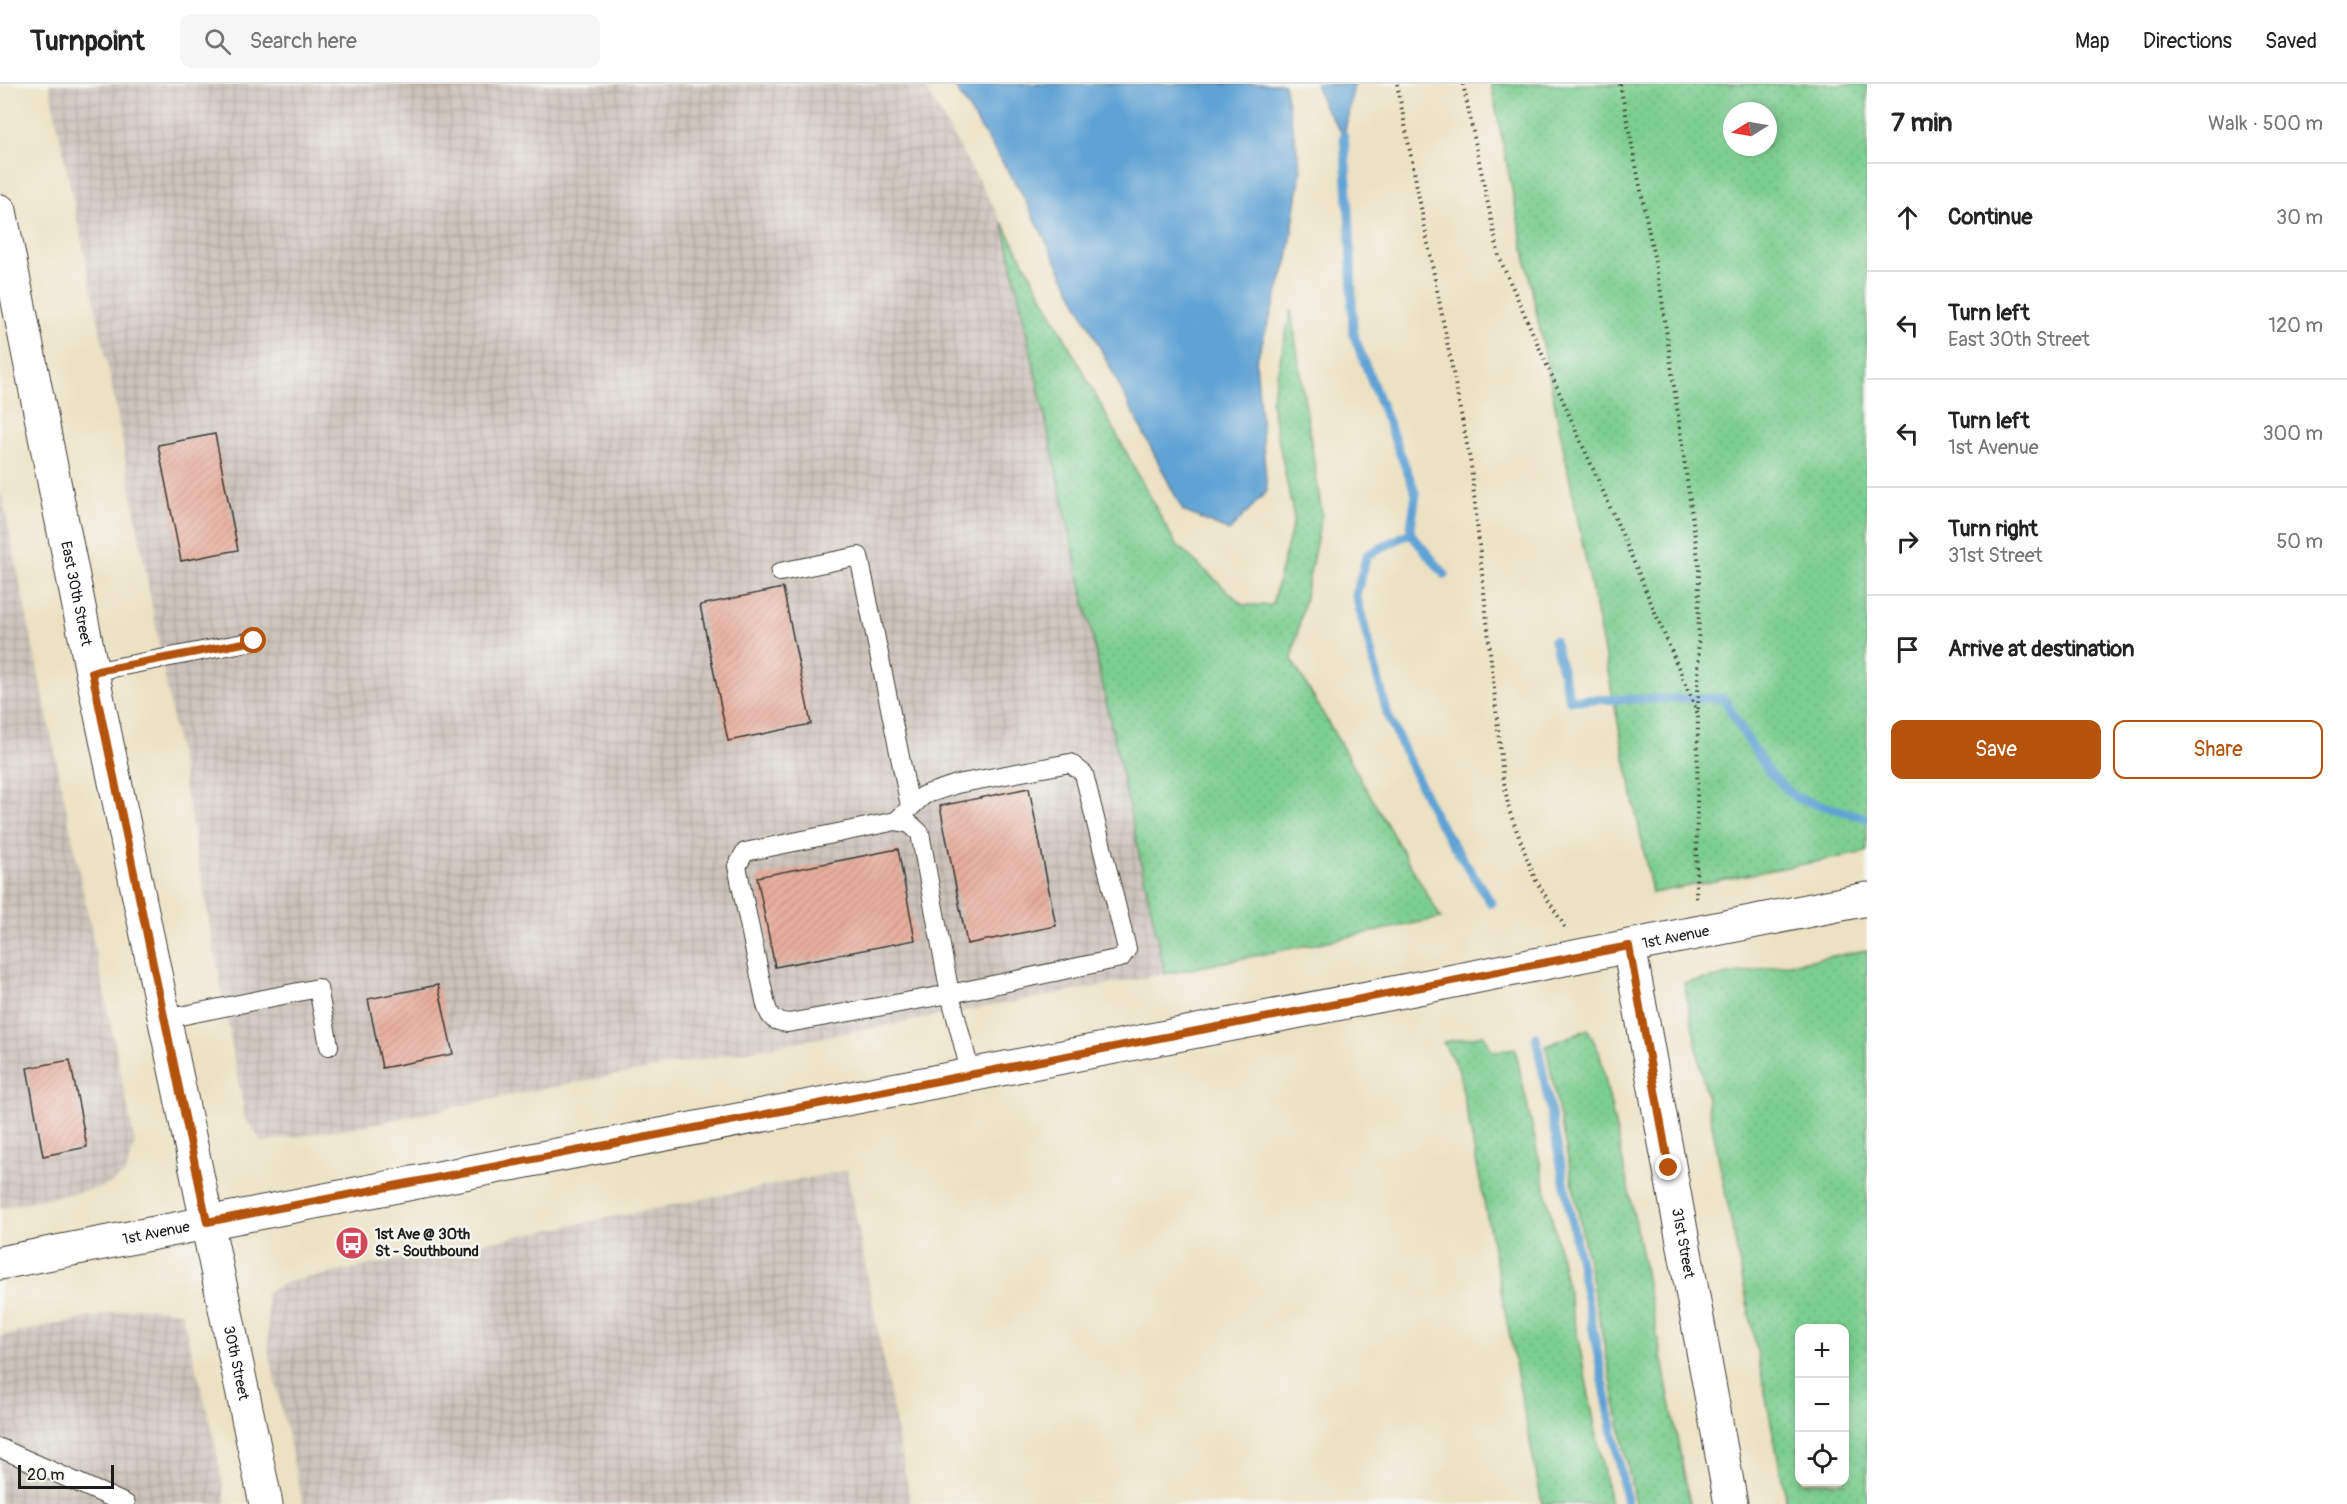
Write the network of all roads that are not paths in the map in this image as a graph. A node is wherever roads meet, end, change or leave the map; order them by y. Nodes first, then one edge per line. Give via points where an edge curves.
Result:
1 (0, 211) edge
2 (7, 284) edge
3 (780, 572) dead end
4 (254, 641) dead end
5 (92, 672) junction
6 (910, 806) junction
7 (896, 821) junction
8 (1867, 899) edge
9 (1629, 946) junction
10 (950, 994) junction
11 (165, 1019) junction
12 (329, 1046) dead end
13 (971, 1075) junction
14 (207, 1222) junction
15 (0, 1263) edge
16 (0, 1448) edge
17 (126, 1504) edge
18 (266, 1504) edge
19 (1731, 1504) edge

1 - 2 main road, East 30th Street
2 - 5 main road, East 30th Street
3 - 6 lane via 859,556
4 - 5 lane
5 - 11 main road, East 30th Street
6 - 7 lane
6 - 10 lane via 924,795 957,784 1070,763 1084,774 1128,949 1121,958
7 - 10 lane via 910,824 920,833
7 - 10 lane via 745,852 737,866 769,1014 774,1021 788,1023
8 - 9 main road, 1st Avenue
9 - 13 main road, 1st Avenue
9 - 19 main road, 31st Street
10 - 13 lane
11 - 12 lane via 318,988
11 - 14 main road, East 30th Street
13 - 14 main road, 1st Avenue
14 - 15 main road, 1st Avenue
14 - 18 main road, 30th Street
16 - 17 lane

